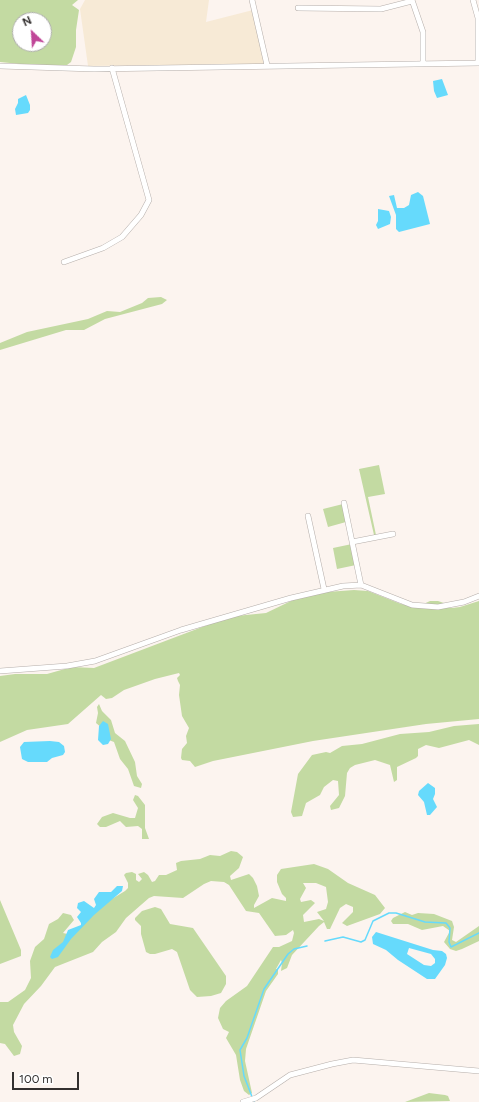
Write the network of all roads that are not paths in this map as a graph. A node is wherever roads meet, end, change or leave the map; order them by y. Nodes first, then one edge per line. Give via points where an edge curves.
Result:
1 (252, 0) edge
2 (473, 0) edge
3 (412, 1) edge
4 (298, 8) dead end
5 (478, 63) edge
6 (423, 64) junction
7 (267, 65) junction
8 (0, 66) edge
9 (112, 68) junction
10 (64, 262) dead end
11 (344, 503) dead end
12 (308, 516) dead end
13 (393, 534) dead end
14 (352, 542) junction
15 (361, 585) junction
16 (324, 589) junction
17 (479, 596) edge
18 (0, 671) edge
19 (479, 1070) edge
20 (243, 1102) edge

1 - 7 street
2 - 5 street via 478,18
3 - 4 street via 381,8
3 - 6 street via 423,32
5 - 6 street
6 - 7 street
7 - 9 street
8 - 9 street via 52,69
9 - 10 street via 149,200 141,215 122,237 97,250
11 - 14 street
12 - 16 street
13 - 14 street
14 - 15 street
15 - 16 street
15 - 17 street via 412,605 438,607
16 - 18 street via 181,630 95,661 67,666
19 - 20 street via 353,1060 290,1075 256,1098

